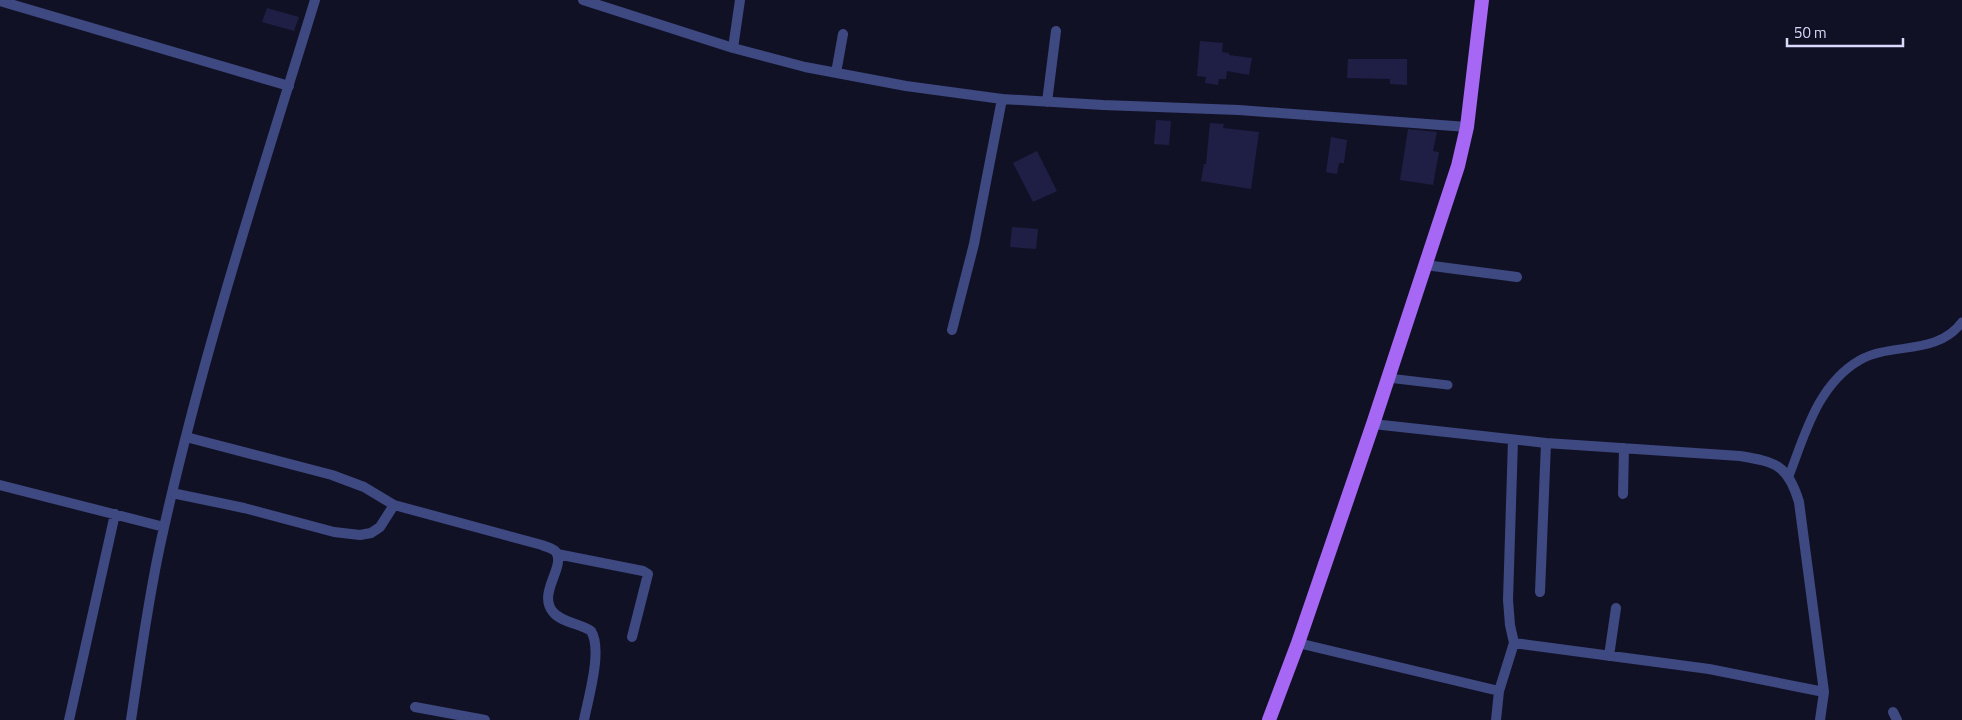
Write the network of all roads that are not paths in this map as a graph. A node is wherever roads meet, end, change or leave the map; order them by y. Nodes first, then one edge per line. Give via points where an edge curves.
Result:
1 (315, 0) edge
2 (583, 0) edge
3 (740, 0) edge
4 (1482, 0) edge
5 (0, 1) edge
6 (1056, 31) dead end
7 (843, 34) dead end
8 (733, 48) junction
9 (836, 73) junction
10 (289, 86) junction
11 (1002, 99) junction
12 (1047, 102) junction
13 (1468, 127) junction
14 (1425, 265) junction
15 (1517, 277) dead end
16 (1962, 322) edge
17 (952, 330) dead end
18 (1388, 378) junction
19 (1448, 385) dead end
20 (1373, 424) junction
21 (186, 438) junction
22 (1513, 440) junction
23 (1546, 443) junction
24 (1624, 448) junction
25 (1789, 476) junction
26 (0, 485) edge
27 (172, 494) junction
28 (1623, 494) dead end
29 (394, 505) junction
30 (115, 514) junction
31 (164, 527) junction
32 (556, 554) junction
33 (1540, 592) dead end
34 (1616, 608) dead end
35 (632, 637) dead end
36 (1298, 643) junction
37 (1514, 643) junction
38 (1610, 656) junction
39 (1499, 691) junction
40 (1824, 692) junction
41 (415, 707) dead end
42 (69, 720) edge
43 (131, 720) edge
44 (485, 720) edge
45 (584, 720) edge
46 (1269, 720) edge
47 (1496, 720) edge
48 (1820, 720) edge

1 - 10 street
2 - 8 street
3 - 8 street
4 - 13 main road
5 - 10 street
6 - 12 street
7 - 9 street
8 - 9 street
9 - 11 street
10 - 21 street
11 - 12 street
11 - 17 street via 974,244
12 - 13 street via 1239,110
13 - 14 main road via 1449,197
14 - 15 street
14 - 18 main road
16 - 25 lane via 1940,340 1870,356 1848,368 1821,398
18 - 19 lane
18 - 20 main road
20 - 22 street
20 - 36 main road
21 - 27 street
21 - 29 street via 346,480
22 - 23 street
22 - 37 street via 1508,600
23 - 24 street
23 - 33 street
24 - 25 street via 1747,457 1775,465
24 - 28 street
25 - 40 street via 1798,502
26 - 30 street
27 - 29 street via 244,508 334,532 360,535 380,527
27 - 31 street
29 - 32 street via 542,545
30 - 31 street
30 - 42 street
31 - 43 street via 148,605
32 - 35 street via 648,574
32 - 45 street via 558,561 548,597 551,610 593,632 596,641 594,671
34 - 38 street
36 - 39 street
36 - 46 main road
37 - 38 street
37 - 39 street
38 - 40 street via 1709,669
39 - 47 street
40 - 48 street
41 - 44 street

